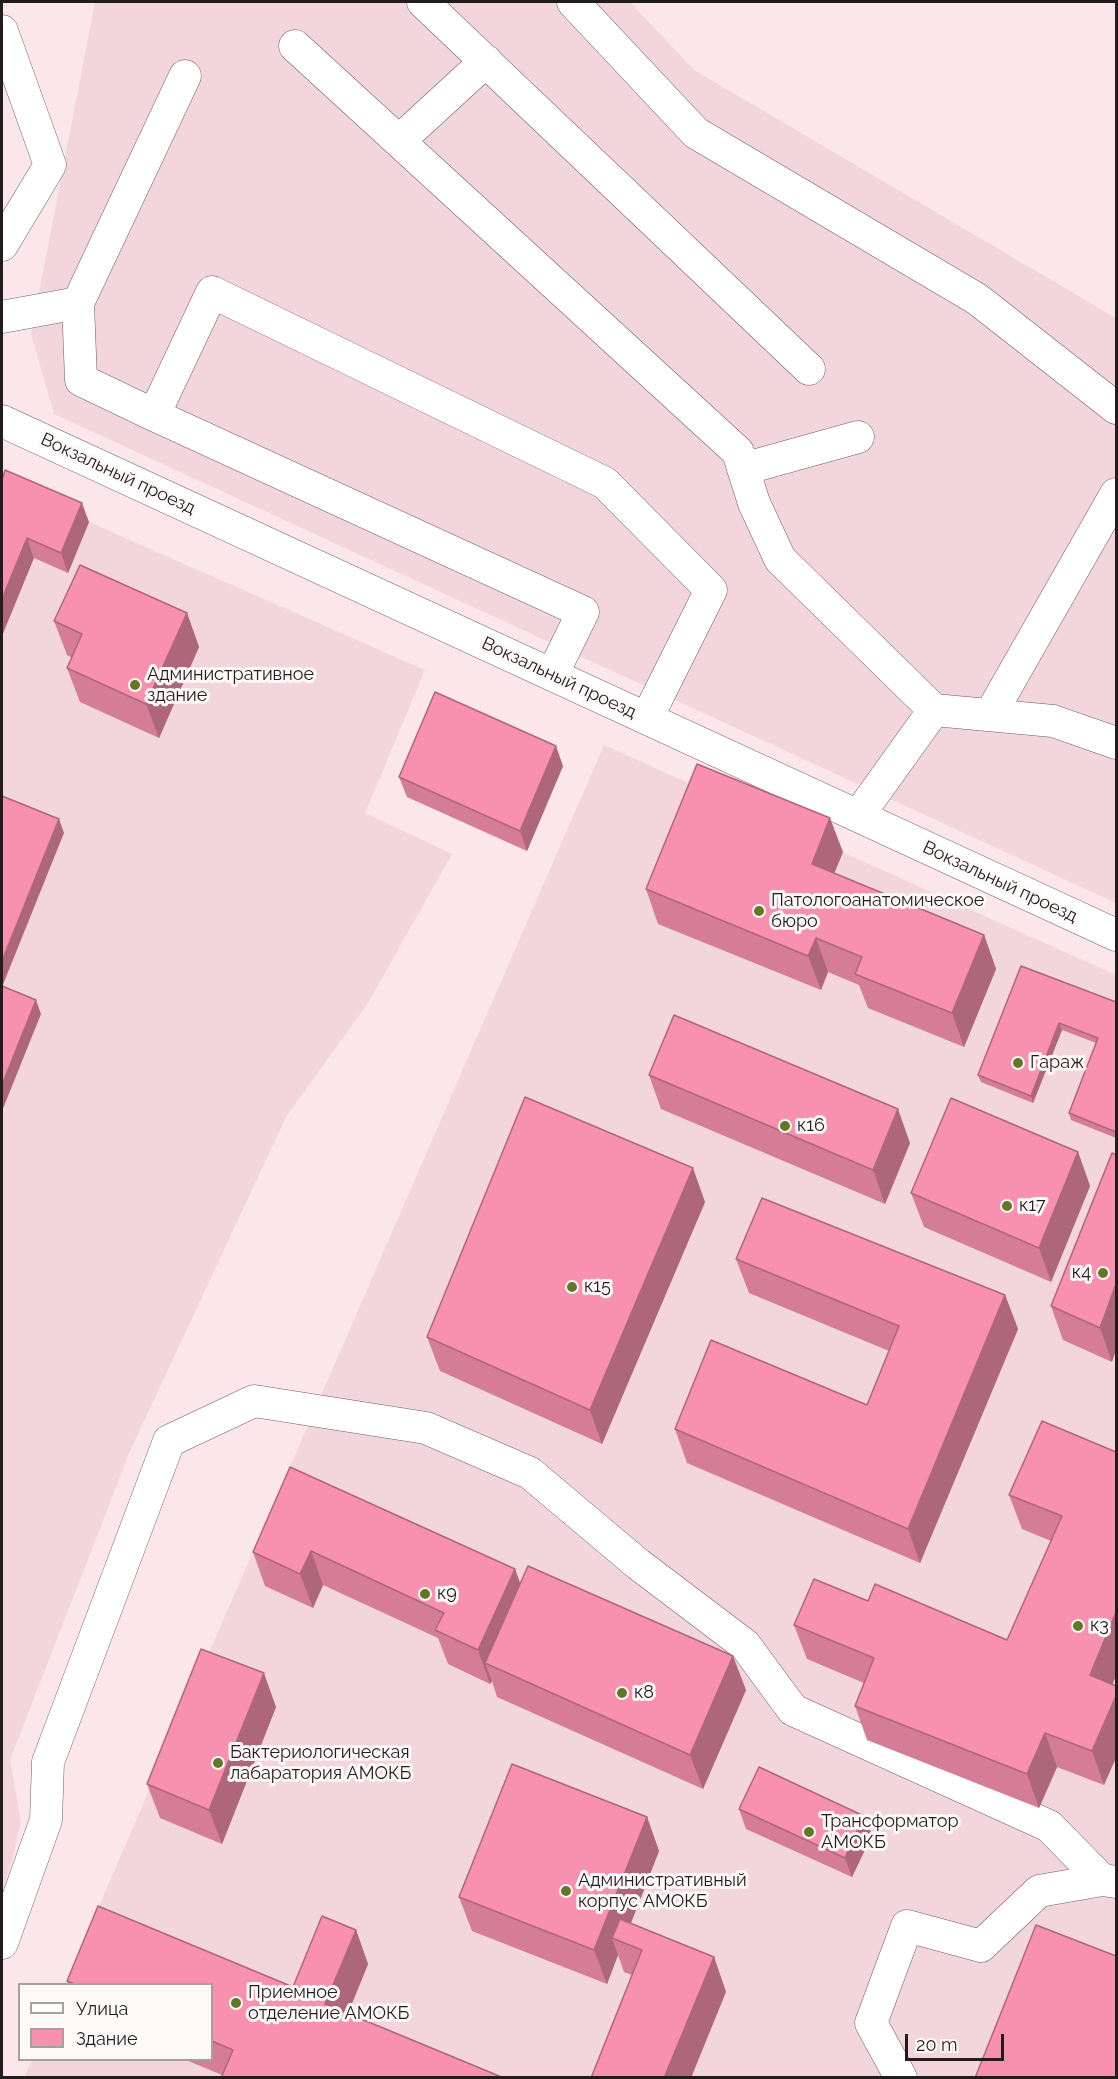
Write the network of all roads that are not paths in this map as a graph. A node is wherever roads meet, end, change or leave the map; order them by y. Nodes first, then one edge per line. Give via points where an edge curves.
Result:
1 (423, 2) edge
2 (573, 2) edge
3 (2, 31) edge
4 (295, 46) dead end
5 (486, 61) junction
6 (185, 76) dead end
7 (399, 141) junction
8 (2, 245) edge
9 (78, 303) junction
10 (2, 317) edge
11 (809, 369) dead end
12 (1116, 408) edge
13 (154, 415) junction
14 (2, 421) edge
15 (858, 437) dead end
16 (743, 469) junction
17 (1116, 494) edge
18 (552, 675) junction
19 (934, 710) junction
20 (990, 715) junction
21 (647, 718) junction
22 (1116, 743) edge
23 (858, 816) junction
24 (1116, 935) edge
25 (1109, 1881) edge
26 (2, 1943) edge
27 (901, 2078) edge

1 - 5 street
2 - 12 street via 696,133 976,299
3 - 8 street via 50,165
4 - 7 street
5 - 7 street
5 - 11 street
6 - 9 street
7 - 16 street via 738,452
9 - 10 street
9 - 13 street via 81,380
13 - 18 street via 582,612
13 - 21 street via 212,292 605,483 711,590
14 - 18 street, Вокзальный проезд
15 - 16 street
16 - 19 street via 780,559
17 - 20 street
18 - 21 street, Вокзальный проезд
19 - 20 street
19 - 23 street
20 - 22 street via 1053,721
21 - 23 street, Вокзальный проезд
23 - 24 street, Вокзальный проезд
25 - 26 street via 1049,1826 793,1710 745,1645 638,1564 530,1473 426,1428 254,1401 169,1441 48,1762 46,1820
25 - 27 street via 1039,1891 981,1946 907,1926 871,2022

